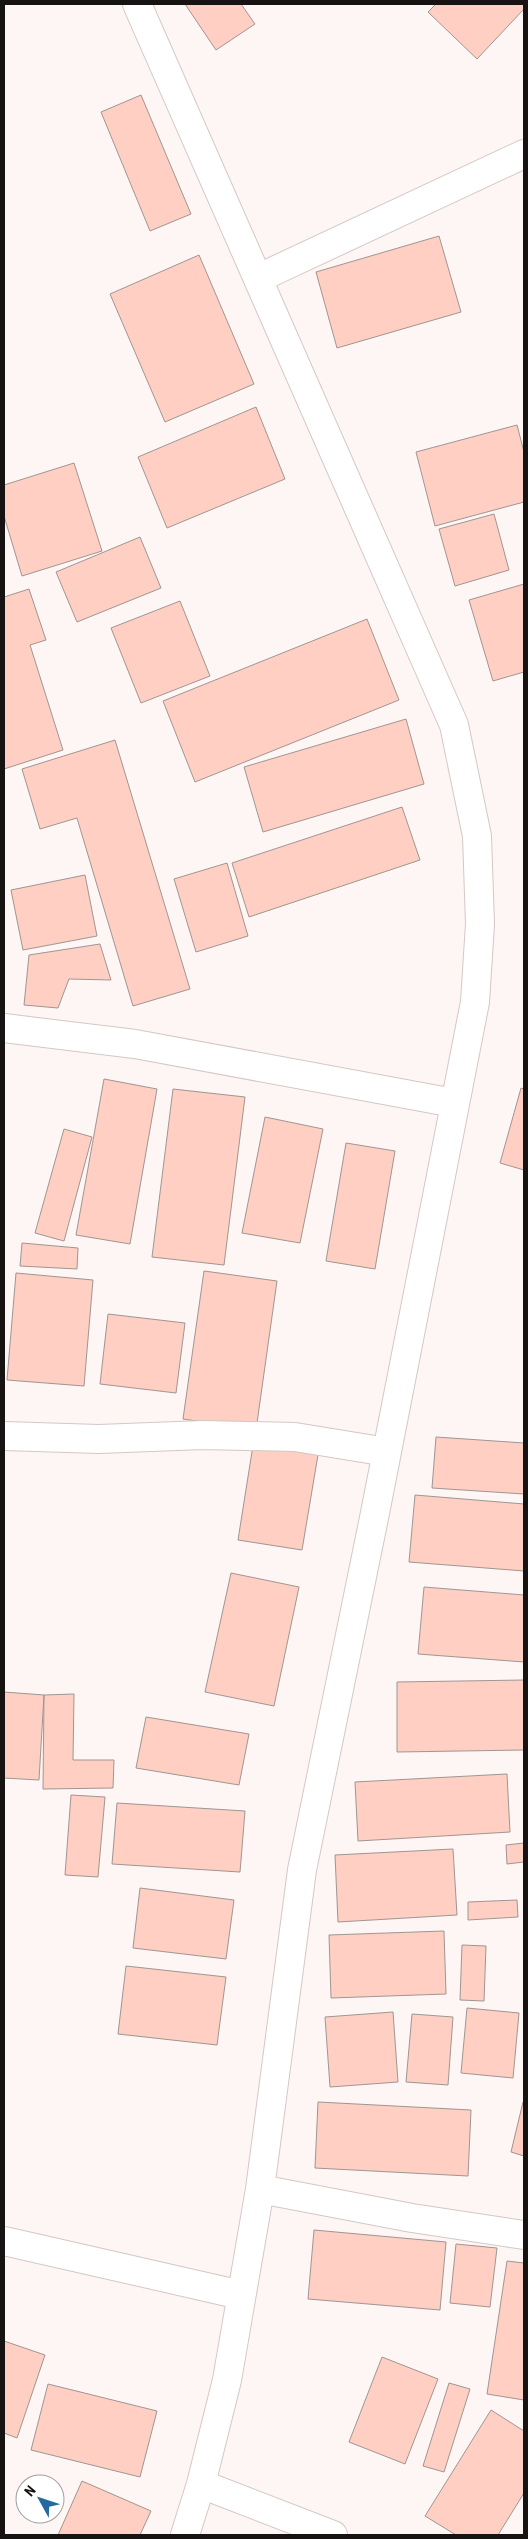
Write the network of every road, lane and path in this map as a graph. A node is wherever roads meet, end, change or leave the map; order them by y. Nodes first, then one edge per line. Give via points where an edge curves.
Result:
1 (137, 4) edge
2 (524, 154) edge
3 (259, 278) junction
4 (4, 1028) edge
5 (454, 1103) junction
6 (4, 1436) edge
7 (387, 1452) junction
8 (260, 2189) junction
9 (524, 2235) edge
10 (4, 2241) edge
11 (242, 2295) junction
12 (201, 2484) junction
13 (185, 2535) edge
14 (332, 2535) edge

1 - 3 street
2 - 3 street
3 - 5 street via 454,725 478,836 480,924 475,1002
4 - 5 street via 135,1044
5 - 7 street
6 - 7 street via 295,1438
7 - 8 street via 302,1870
8 - 9 street
8 - 11 street
10 - 11 street
11 - 12 street via 227,2380
12 - 13 street
12 - 14 street

